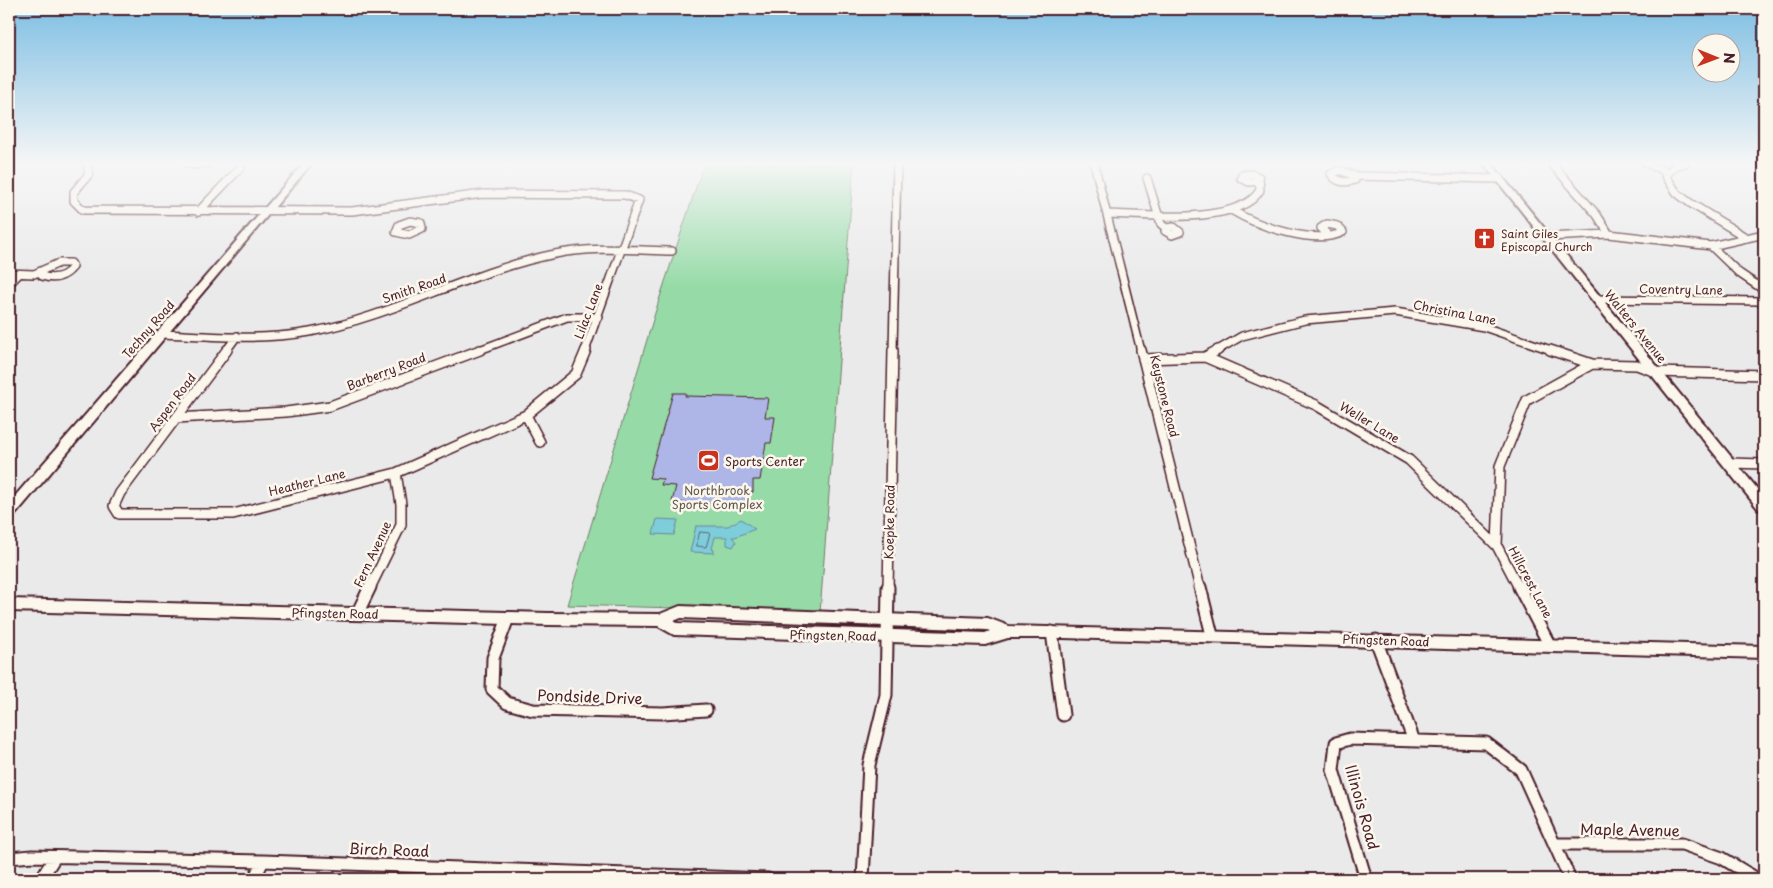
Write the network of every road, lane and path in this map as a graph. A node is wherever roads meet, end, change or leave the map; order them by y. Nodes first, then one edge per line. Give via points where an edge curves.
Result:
1 (77, 204) edge
2 (205, 204) edge
3 (272, 204) edge
4 (402, 204) edge
5 (413, 204) edge
6 (638, 204) edge
7 (896, 204) edge
8 (1105, 204) edge
9 (1155, 204) edge
10 (1244, 204) edge
11 (1521, 204) edge
12 (1588, 204) edge
13 (1695, 204) edge
14 (267, 211) junction
15 (1233, 211) junction
16 (198, 212) junction
17 (1107, 214) junction
18 (1158, 215) junction
19 (410, 221) dead end
20 (1166, 228) dead end
21 (1326, 233) dead end
22 (1609, 234) junction
23 (1764, 234) edge
24 (1547, 237) junction
25 (1747, 238) junction
26 (1711, 246) junction
27 (622, 250) junction
28 (672, 251) dead end
29 (42, 272) dead end
30 (9, 273) edge
31 (19, 274) junction
32 (9, 284) edge
33 (1764, 290) edge
34 (1597, 299) junction
35 (1764, 301) edge
36 (599, 317) junction
37 (162, 334) junction
38 (237, 336) junction
39 (1205, 357) junction
40 (1143, 359) junction
41 (1592, 364) junction
42 (1656, 372) junction
43 (1764, 374) edge
44 (526, 415) junction
45 (176, 418) junction
46 (540, 442) dead end
47 (1730, 463) junction
48 (1764, 464) edge
49 (396, 473) junction
50 (128, 482) joint
51 (1764, 506) edge
52 (9, 512) edge
53 (1497, 546) junction
54 (9, 605) edge
55 (357, 614) junction
56 (793, 617) junction
57 (508, 618) junction
58 (887, 619) junction
59 (660, 620) junction
60 (1008, 632) junction
61 (1052, 632) junction
62 (791, 634) junction
63 (1212, 635) junction
64 (887, 636) junction
65 (1376, 640) junction
66 (1549, 644) junction
67 (1764, 652) edge
68 (706, 710) dead end
69 (1063, 715) dead end
70 (1414, 742) junction
71 (1554, 844) junction
72 (55, 857) junction
73 (9, 858) edge
74 (263, 861) junction
75 (41, 879) edge
76 (254, 879) edge
77 (768, 879) edge
78 (863, 879) edge
79 (1366, 879) edge
80 (1570, 879) edge
81 (1757, 879) edge

1 - 16 street via 83,210
2 - 16 street
3 - 14 main road, Techny Road
4 - 14 street via 352,211
5 - 19 street
6 - 27 street, Lilac Lane
7 - 58 street, Koepke Road
8 - 17 street, Keystone Road
9 - 18 street
10 - 15 street
11 - 24 main road, Walters Avenue
12 - 22 street
13 - 25 street
14 - 16 street
14 - 37 main road, Techny Road
15 - 18 street via 1191,216
15 - 21 street via 1281,230 1302,234
17 - 18 street
17 - 40 street, Keystone Road
18 - 20 street
22 - 24 street
22 - 26 street
23 - 25 street
24 - 34 main road, Walters Avenue
25 - 26 street
26 - 33 street via 1738,273
27 - 28 street, Smith Road
27 - 36 street, Lilac Lane
27 - 38 street, Smith Road via 581,250 541,257 325,329
29 - 31 street
30 - 31 street
31 - 32 street
34 - 35 street, Coventry Lane
34 - 42 main road, Walters Avenue
36 - 44 street, Lilac Lane via 576,374
36 - 45 street, Barberry Road via 567,316 330,406 286,412
37 - 38 street, Smith Road
37 - 52 main road, Techny Road
38 - 45 street, Aspen Road
39 - 40 street, Christina Lane
39 - 41 street, Christina Lane via 1242,336 1305,320 1395,312 1484,327
39 - 53 street, Weller Lane via 1316,405 1409,460
40 - 63 street, Keystone Road
41 - 42 street, Christina Lane via 1637,365
41 - 53 street, Hillcrest Lane via 1527,400 1500,466
42 - 43 street, Christina Lane
42 - 47 main road, Walters Avenue
44 - 46 street
44 - 49 street, Heather Lane
45 - 50 street, Aspen Road
47 - 48 street
47 - 51 main road, Walters Avenue
49 - 50 street, Heather Lane via 234,514 119,514 114,501
49 - 55 street, Fern Avenue via 401,525
53 - 66 street, Hillcrest Lane
54 - 55 main road, Pfingsten Road
55 - 57 main road, Pfingsten Road
56 - 58 main road, Pfingsten Road
56 - 59 main road, Pfingsten Road via 680,612
56 - 62 main road
57 - 59 main road, Pfingsten Road
57 - 68 street, Pondside Drive via 493,658 492,689 507,703 533,710 663,713
58 - 60 main road, Pfingsten Road via 988,624
58 - 64 street, Koepke Road
59 - 62 main road, Pfingsten Road via 674,629
60 - 61 main road, Pfingsten Road
60 - 64 main road, Pfingsten Road via 985,639
61 - 63 main road, Pfingsten Road
61 - 69 street
62 - 64 main road, Pfingsten Road
63 - 65 main road, Pfingsten Road
64 - 78 street, Koepke Road via 886,695 868,765
65 - 66 main road, Pfingsten Road
65 - 70 street
66 - 67 main road, Pfingsten Road
70 - 71 street via 1486,743 1521,770
70 - 79 street, Illinois Road via 1350,739 1336,743 1332,770
71 - 80 street
71 - 81 street, Maple Avenue via 1682,844 1722,858
72 - 73 street, Birch Road
72 - 74 street, Birch Road
72 - 75 street
74 - 76 street
74 - 77 street, Birch Road

